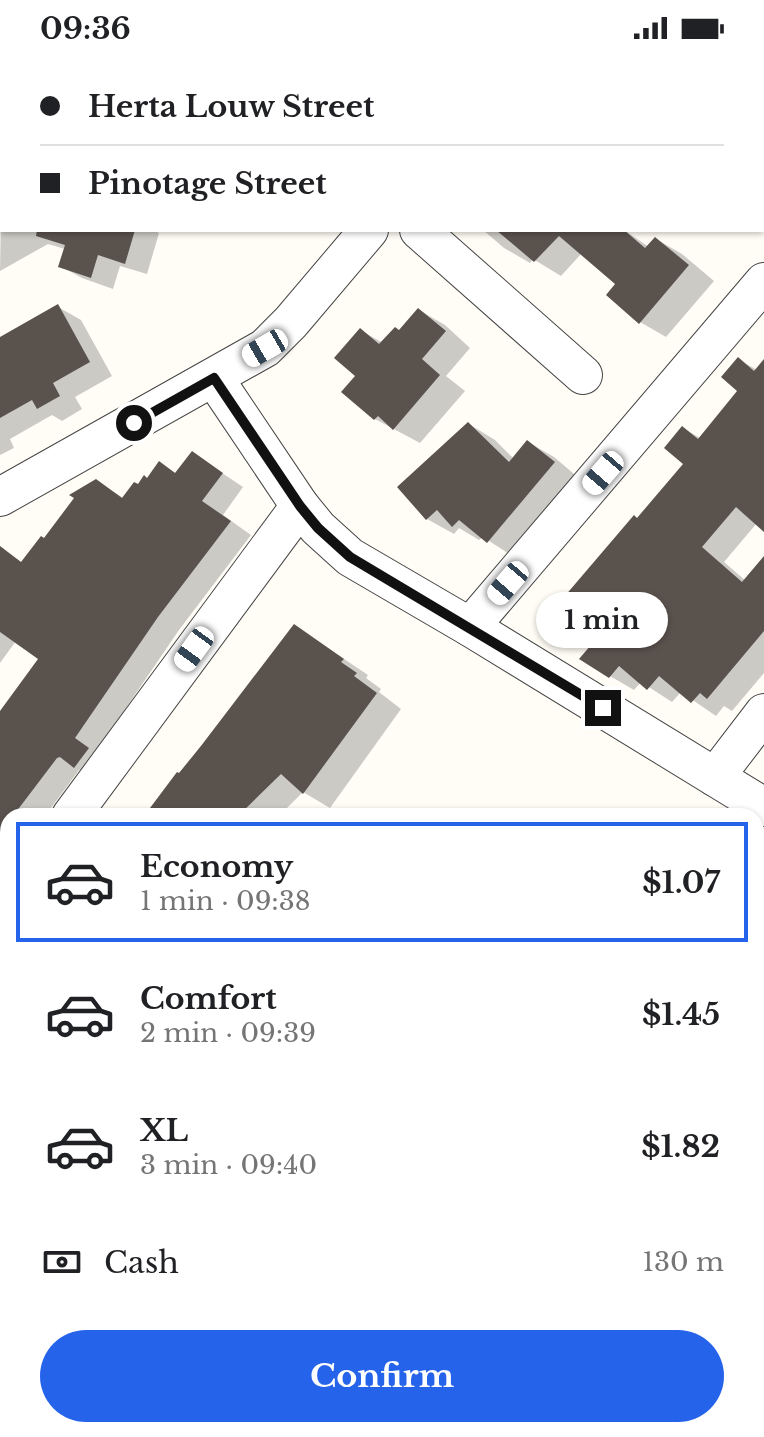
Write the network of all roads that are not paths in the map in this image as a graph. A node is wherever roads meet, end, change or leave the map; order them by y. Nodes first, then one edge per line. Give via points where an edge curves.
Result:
1 (367, 232) edge
2 (421, 232) edge
3 (764, 282) edge
4 (583, 375) dead end
5 (214, 378) junction
6 (0, 497) edge
7 (300, 506) junction
8 (470, 627) junction
9 (764, 713) edge
10 (715, 777) junction
11 (764, 807) edge
12 (77, 808) edge

1 - 5 street via 265,348
2 - 4 street
3 - 8 street
5 - 6 street
5 - 7 street
7 - 8 street via 350,557
7 - 12 street
8 - 10 street
9 - 10 street
10 - 11 street

